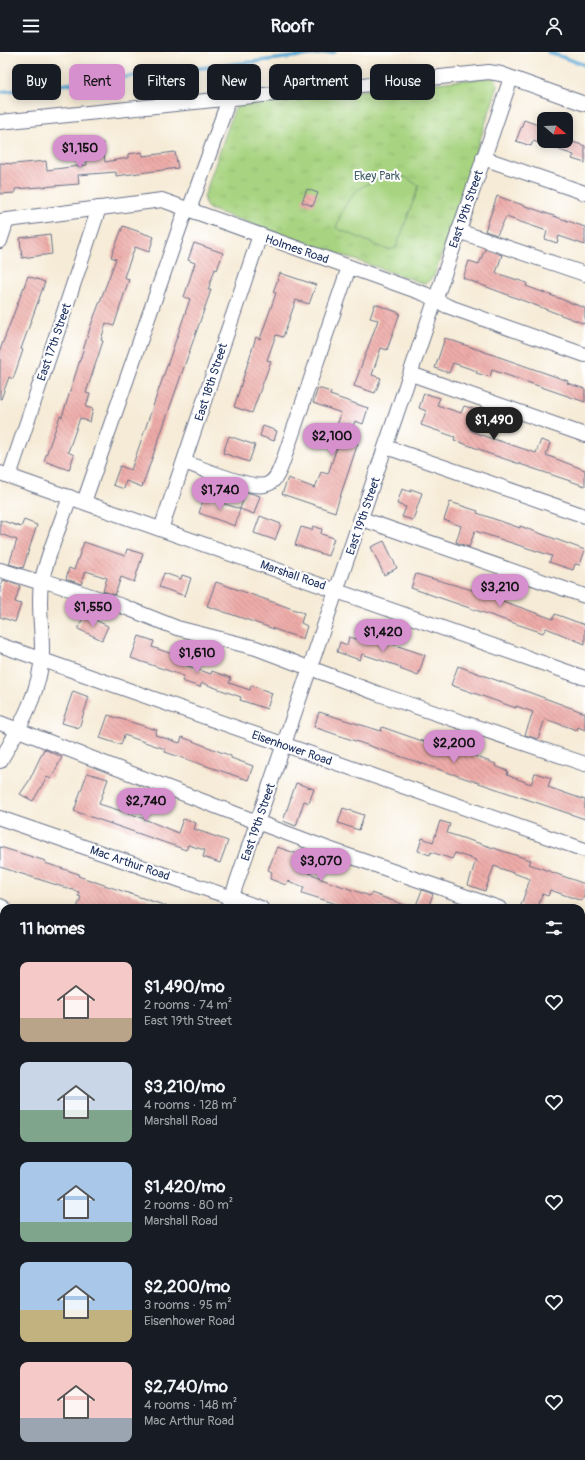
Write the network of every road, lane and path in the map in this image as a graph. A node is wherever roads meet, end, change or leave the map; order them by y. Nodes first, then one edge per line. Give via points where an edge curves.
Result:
1 (511, 78) junction
2 (261, 96) edge
3 (219, 100) edge
4 (229, 100) edge
5 (585, 104) edge
6 (0, 122) edge
7 (483, 158) junction
8 (585, 193) edge
9 (99, 208) junction
10 (187, 209) junction
11 (4, 221) edge
12 (458, 231) junction
13 (260, 236) junction
14 (0, 241) edge
15 (349, 266) junction
16 (585, 274) edge
17 (435, 299) junction
18 (585, 355) edge
19 (411, 374) junction
20 (585, 435) edge
21 (386, 447) junction
22 (184, 462) junction
23 (4, 474) edge
24 (70, 497) junction
25 (84, 502) junction
26 (585, 516) edge
27 (362, 519) junction
28 (161, 529) junction
29 (0, 570) edge
30 (42, 581) junction
31 (337, 591) junction
32 (585, 596) edge
33 (0, 645) edge
34 (41, 660) junction
35 (301, 665) dead end
36 (318, 670) dead end
37 (585, 678) edge
38 (0, 723) edge
39 (19, 730) junction
40 (284, 745) junction
41 (0, 761) edge
42 (585, 764) edge
43 (0, 818) edge
44 (249, 819) dead end
45 (265, 825) dead end
46 (585, 850) edge
47 (230, 903) edge
48 (487, 904) edge

1 - 2 street via 489,72
1 - 5 street
1 - 7 street, East 19th Street
3 - 6 street
4 - 10 street
7 - 8 street
7 - 12 street, East 19th Street
9 - 10 street, Holmes Road via 162,200
9 - 11 street, Holmes Road
9 - 23 street, East 17th Street
10 - 13 street, Holmes Road
10 - 25 street
11 - 14 street
12 - 16 street
12 - 17 street, East 19th Street
13 - 15 street, Holmes Road
13 - 22 street, East 18th Street
15 - 17 street, Holmes Road
15 - 22 street via 275,478 266,485 250,484
17 - 18 street, Holmes Road via 447,306
17 - 19 street, East 19th Street
19 - 20 street
19 - 21 street, East 19th Street
21 - 26 street
21 - 27 street, East 19th Street
22 - 28 street, East 18th Street
23 - 24 street, Marshall Road
24 - 25 street, Marshall Road
24 - 30 street
25 - 28 street, Marshall Road
27 - 31 street, East 19th Street
27 - 32 street
28 - 31 street, Marshall Road
29 - 30 street
30 - 34 street via 38,608
30 - 35 street via 122,606 177,628 256,648
31 - 37 street, Marshall Road
31 - 40 street, East 19th Street
33 - 34 street, Eisenhower Road
34 - 39 street via 32,696
34 - 40 street, Eisenhower Road
36 - 42 street via 379,694
38 - 39 street
39 - 41 street
39 - 44 street
40 - 46 street, Eisenhower Road
40 - 47 street, East 19th Street
43 - 47 street, Mac Arthur Road
45 - 48 street

